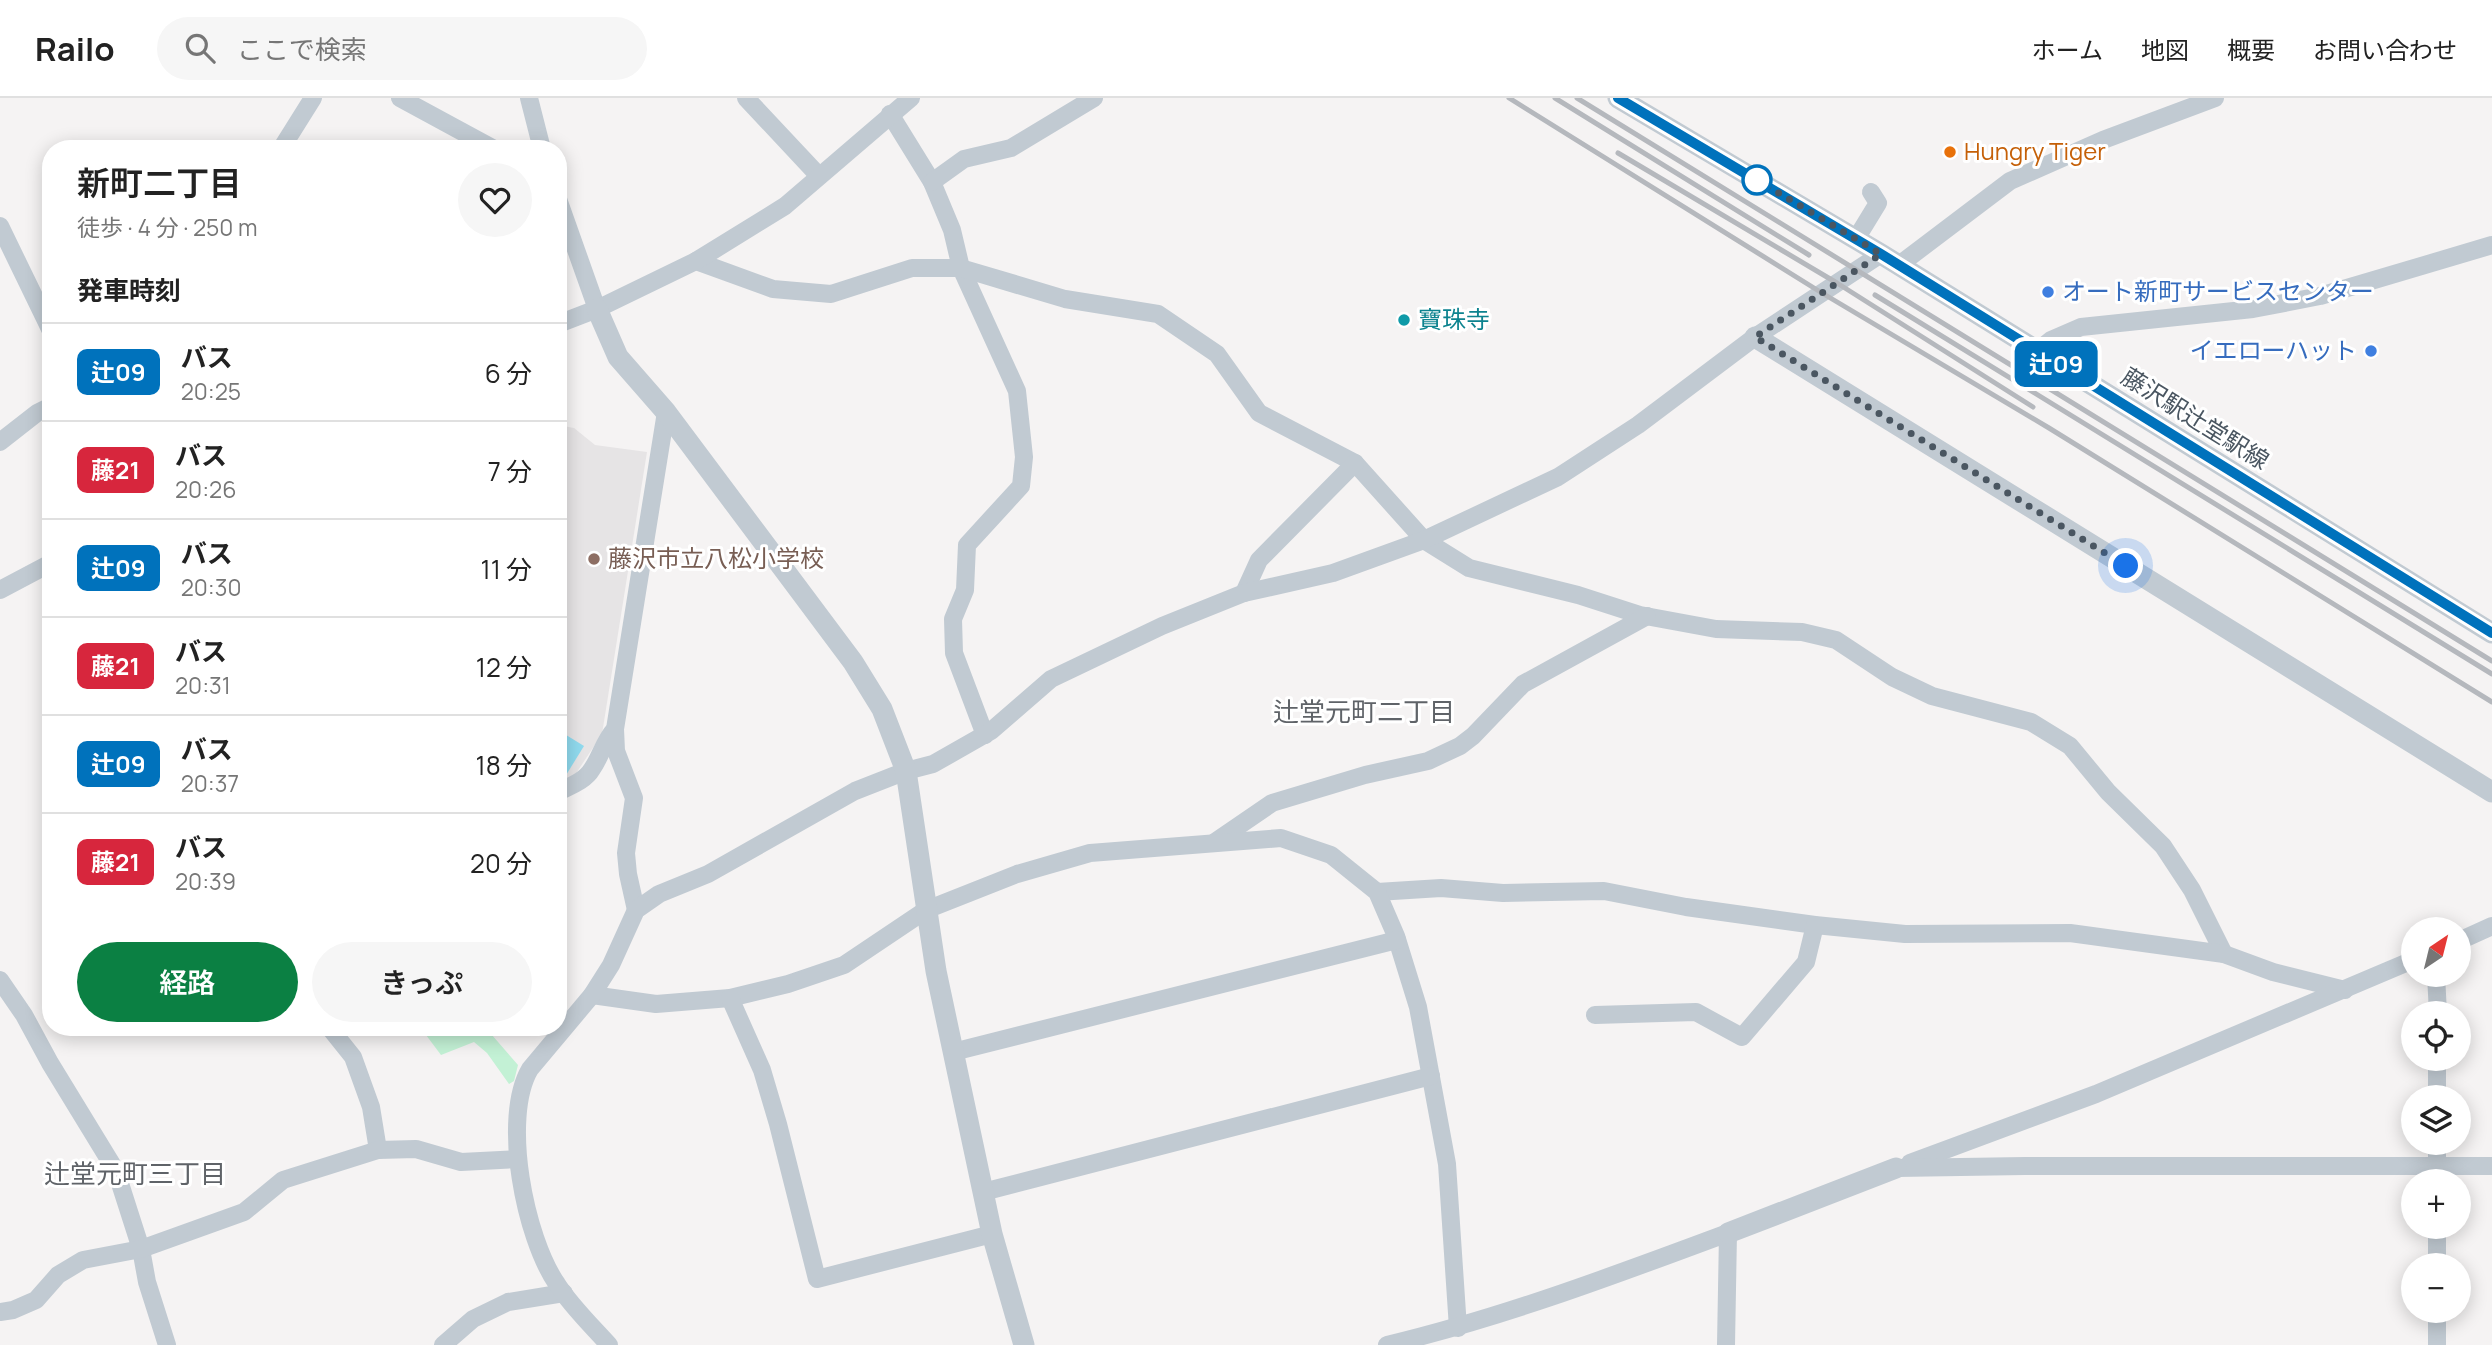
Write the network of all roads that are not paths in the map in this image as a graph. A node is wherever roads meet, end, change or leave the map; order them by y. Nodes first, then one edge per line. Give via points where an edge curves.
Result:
1 (313, 98) edge
2 (400, 98) edge
3 (529, 98) edge
4 (746, 98) edge
5 (911, 98) edge
6 (1094, 98) edge
7 (1618, 98) edge
8 (2215, 98) edge
9 (890, 114) junction
10 (287, 140) edge
11 (477, 140) edge
12 (540, 140) edge
13 (819, 176) junction
14 (932, 182) junction
15 (1871, 192) dead end
16 (567, 224) edge
17 (0, 226) edge
18 (1856, 239) junction
19 (2492, 245) edge
20 (1890, 259) junction
21 (696, 261) junction
22 (961, 268) junction
23 (597, 309) junction
24 (42, 312) edge
25 (567, 321) edge
26 (1755, 337) junction
27 (2036, 352) junction
28 (42, 410) edge
29 (666, 412) junction
30 (0, 442) edge
31 (1355, 463) junction
32 (1423, 540) junction
33 (42, 568) edge
34 (0, 590) edge
35 (1244, 593) junction
36 (1647, 616) junction
37 (2492, 633) edge
38 (615, 729) junction
39 (985, 735) junction
40 (906, 771) junction
41 (567, 787) edge
42 (2492, 792) edge
43 (1212, 844) junction
44 (1377, 892) junction
45 (636, 910) junction
46 (926, 910) junction
47 (1815, 925) junction
48 (2492, 926) edge
49 (2471, 935) edge
50 (1397, 940) junction
51 (2224, 954) junction
52 (2401, 965) edge
53 (0, 980) edge
54 (2345, 990) junction
55 (592, 995) junction
56 (730, 998) junction
57 (1595, 1015) dead end
58 (567, 1025) edge
59 (336, 1036) edge
60 (558, 1036) edge
61 (953, 1052) junction
62 (1431, 1076) junction
63 (378, 1150) junction
64 (518, 1159) junction
65 (2492, 1166) edge
66 (1896, 1168) junction
67 (2468, 1169) edge
68 (2401, 1172) edge
69 (983, 1192) junction
70 (1728, 1233) junction
71 (992, 1234) junction
72 (141, 1249) junction
73 (564, 1293) junction
74 (0, 1312) edge
75 (2437, 1323) edge
76 (1458, 1328) junction
77 (1440, 1339) edge
78 (167, 1345) edge
79 (443, 1345) edge
80 (609, 1345) edge
81 (1024, 1345) edge
82 (1387, 1345) edge
83 (1726, 1345) edge
84 (2437, 1345) edge

1 - 10 street
2 - 11 street
3 - 12 street
4 - 13 street
5 - 9 street
6 - 14 street via 1011,148 964,159
7 - 18 street, 藤沢駅辻堂駅線
8 - 20 street via 2010,181
9 - 13 street
9 - 14 street
13 - 21 street via 785,206
14 - 22 street
15 - 18 street via 1878,203
16 - 23 street
17 - 24 street
18 - 20 street, 藤沢駅辻堂駅線
19 - 27 street via 2320,296 2253,309 2081,327
20 - 26 street
20 - 27 street, 藤沢駅辻堂駅線
21 - 22 street via 773,289 831,295 912,268
21 - 23 street
22 - 31 street via 1065,299 1158,314 1217,354 1259,413
22 - 39 street via 1017,391 1024,457 1021,486 967,545 965,590 953,620 954,653
23 - 25 street
23 - 29 street via 618,357
26 - 32 street via 1638,425 1558,477
26 - 42 street
27 - 37 street, 藤沢駅辻堂駅線
28 - 30 street
29 - 38 street
29 - 40 street via 853,663 882,709
31 - 32 street
31 - 35 street via 1259,559
32 - 35 street via 1333,573
32 - 36 street via 1469,568
33 - 34 street
35 - 39 street via 1051,679
36 - 43 street via 1523,684 1460,746 1428,761 1272,803
36 - 51 street via 1716,629 1802,632 1836,639 1892,677 1932,696 2031,722 2070,746 2108,792 2163,846 2192,890
38 - 41 street via 592,771
38 - 45 street via 616,751 634,798 626,853
39 - 40 street via 933,764
40 - 45 street via 855,792
40 - 46 street
43 - 44 street via 1282,838 1331,855
43 - 46 street via 1090,853 1017,874
44 - 47 street via 1441,888 1503,893 1604,891
44 - 50 street
45 - 55 street
46 - 56 street via 844,965
46 - 61 street
47 - 51 street via 1905,934 2070,933
47 - 57 street via 1806,962 1742,1037 1696,1012
48 - 49 street
50 - 61 street
50 - 62 street via 1418,1007
51 - 54 street
52 - 54 street
53 - 72 street via 116,1171
54 - 66 street via 2096,1094
55 - 56 street via 656,1004
55 - 58 street
56 - 71 street via 762,1070 817,1279
59 - 63 street via 353,1057 371,1107
60 - 64 street via 523,1081
61 - 69 street
62 - 69 street
62 - 76 street via 1447,1164
63 - 64 street via 416,1149 461,1162
63 - 72 street via 283,1180 244,1212
64 - 73 street via 533,1239
65 - 67 street
66 - 68 street
66 - 70 street
69 - 71 street
70 - 76 street
70 - 83 street
71 - 81 street
72 - 74 street via 83,1260 58,1275 36,1300
72 - 78 street
73 - 79 street via 508,1302 473,1319
73 - 80 street
75 - 84 street
76 - 77 street
77 - 82 street

